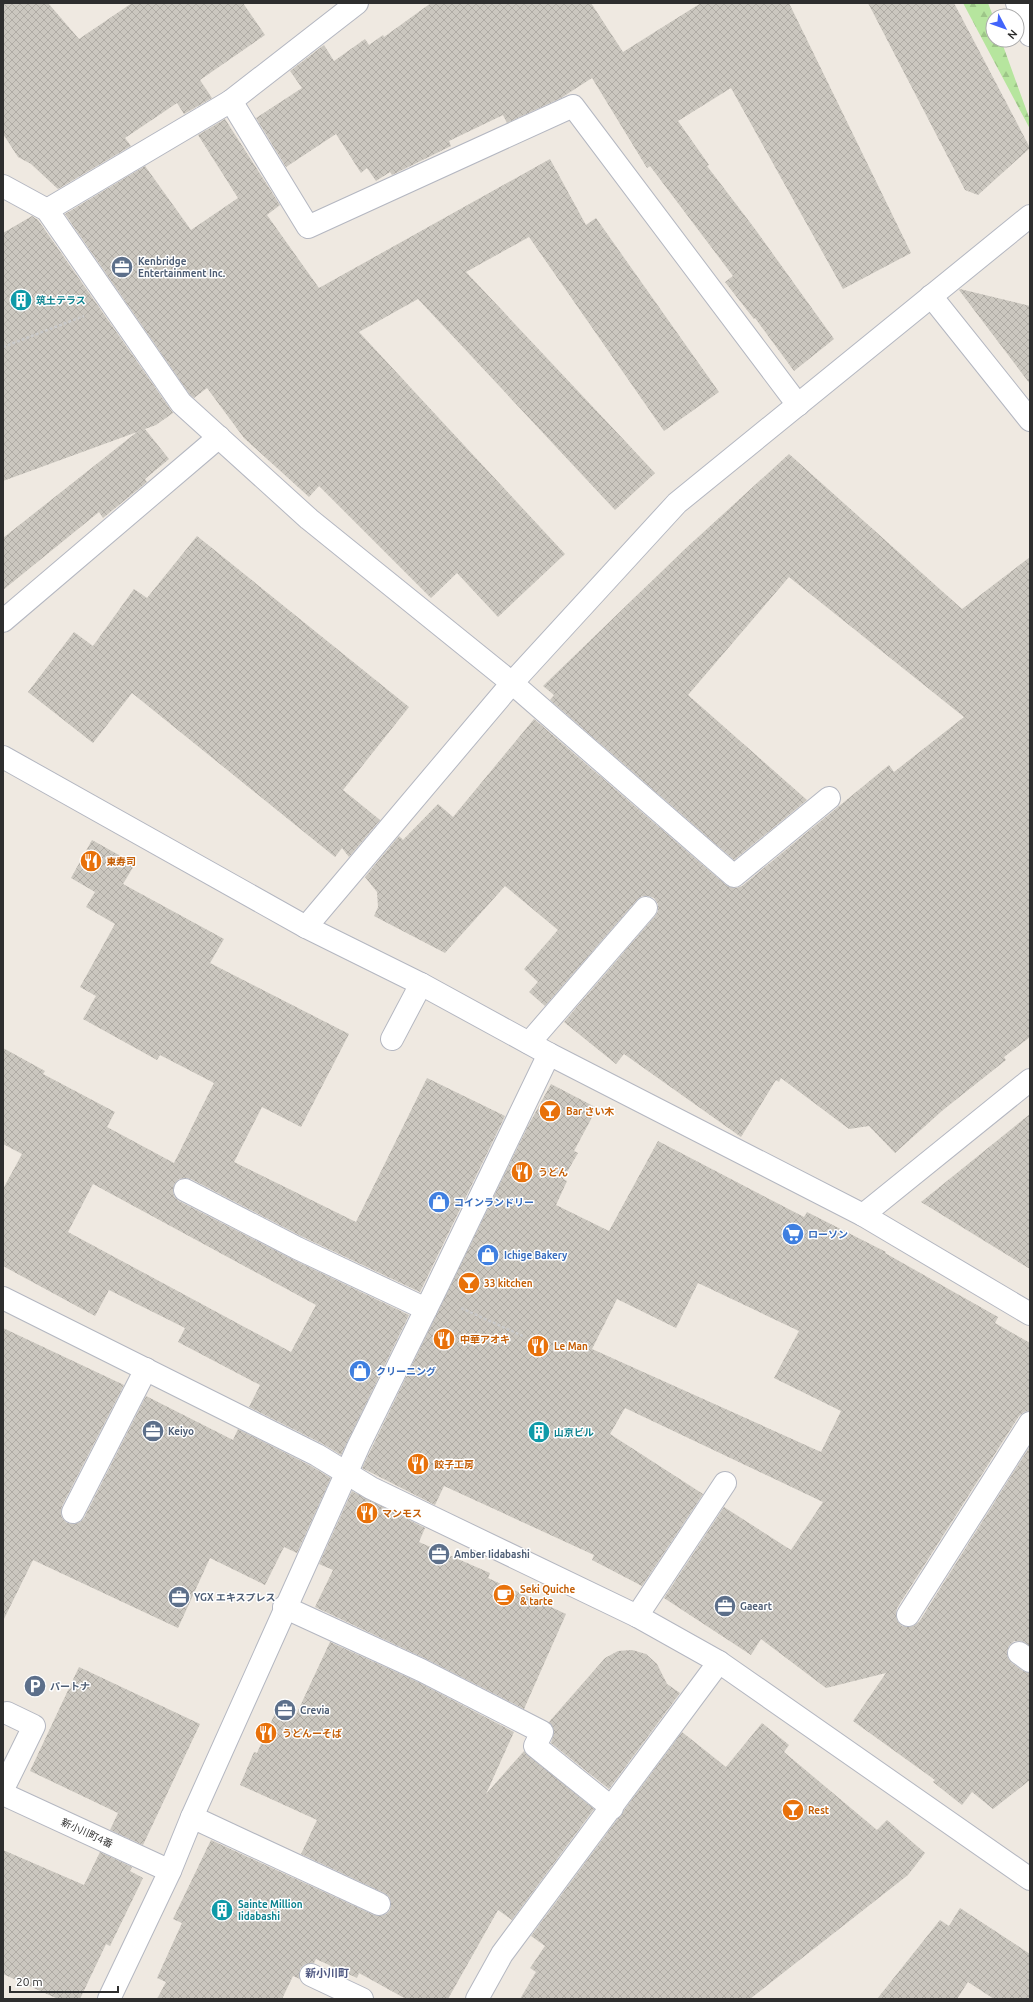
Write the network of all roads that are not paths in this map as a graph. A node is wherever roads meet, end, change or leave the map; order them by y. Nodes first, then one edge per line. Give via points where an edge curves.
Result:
1 (357, 3) edge
2 (1017, 3) edge
3 (1030, 35) edge
4 (231, 101) junction
5 (3, 186) edge
6 (47, 210) junction
7 (1030, 216) edge
8 (931, 296) junction
9 (798, 405) junction
10 (1030, 420) edge
11 (219, 438) junction
12 (3, 621) edge
13 (512, 683) junction
14 (3, 757) edge
15 (829, 798) dead end
16 (646, 908) dead end
17 (306, 927) junction
18 (422, 984) junction
19 (392, 1039) dead end
20 (529, 1043) junction
21 (549, 1054) junction
22 (1030, 1080) edge
23 (185, 1190) dead end
24 (863, 1215) junction
25 (3, 1298) edge
26 (430, 1302) junction
27 (1030, 1314) edge
28 (146, 1369) junction
29 (1030, 1423) edge
30 (346, 1472) junction
31 (725, 1483) dead end
32 (73, 1512) dead end
33 (284, 1607) junction
34 (908, 1615) dead end
35 (637, 1616) junction
36 (719, 1662) junction
37 (7, 1713) dead end
38 (3, 1789) edge
39 (3, 1794) edge
40 (612, 1808) junction
41 (192, 1817) junction
42 (170, 1871) junction
43 (1030, 1879) edge
44 (379, 1904) dead end
45 (311, 1975) dead end
46 (109, 1999) edge
47 (362, 1999) edge
48 (477, 1999) edge

1 - 4 street
2 - 3 street
4 - 6 street
4 - 9 street via 308,227 573,106
5 - 6 street
6 - 11 street via 181,403
7 - 8 street
8 - 9 street
8 - 10 street
9 - 13 street via 677,503
11 - 12 street
11 - 13 street via 309,519
13 - 15 street via 734,876
13 - 17 street
14 - 17 street
16 - 20 street
17 - 18 street
18 - 19 street
18 - 20 street
20 - 21 street
21 - 24 street
21 - 26 street
22 - 24 street
23 - 26 street via 298,1248
24 - 27 street
25 - 28 street
26 - 30 street
28 - 30 street
28 - 32 street
29 - 34 street
30 - 33 street
30 - 35 street via 378,1492
31 - 35 street
33 - 40 street via 421,1670 542,1732 535,1746
33 - 41 street
35 - 36 street
36 - 40 street
36 - 43 street
37 - 38 street via 34,1726
39 - 42 street, 新小川町4番
40 - 48 street via 502,1954
41 - 42 street
41 - 44 street
42 - 46 street
45 - 47 street

